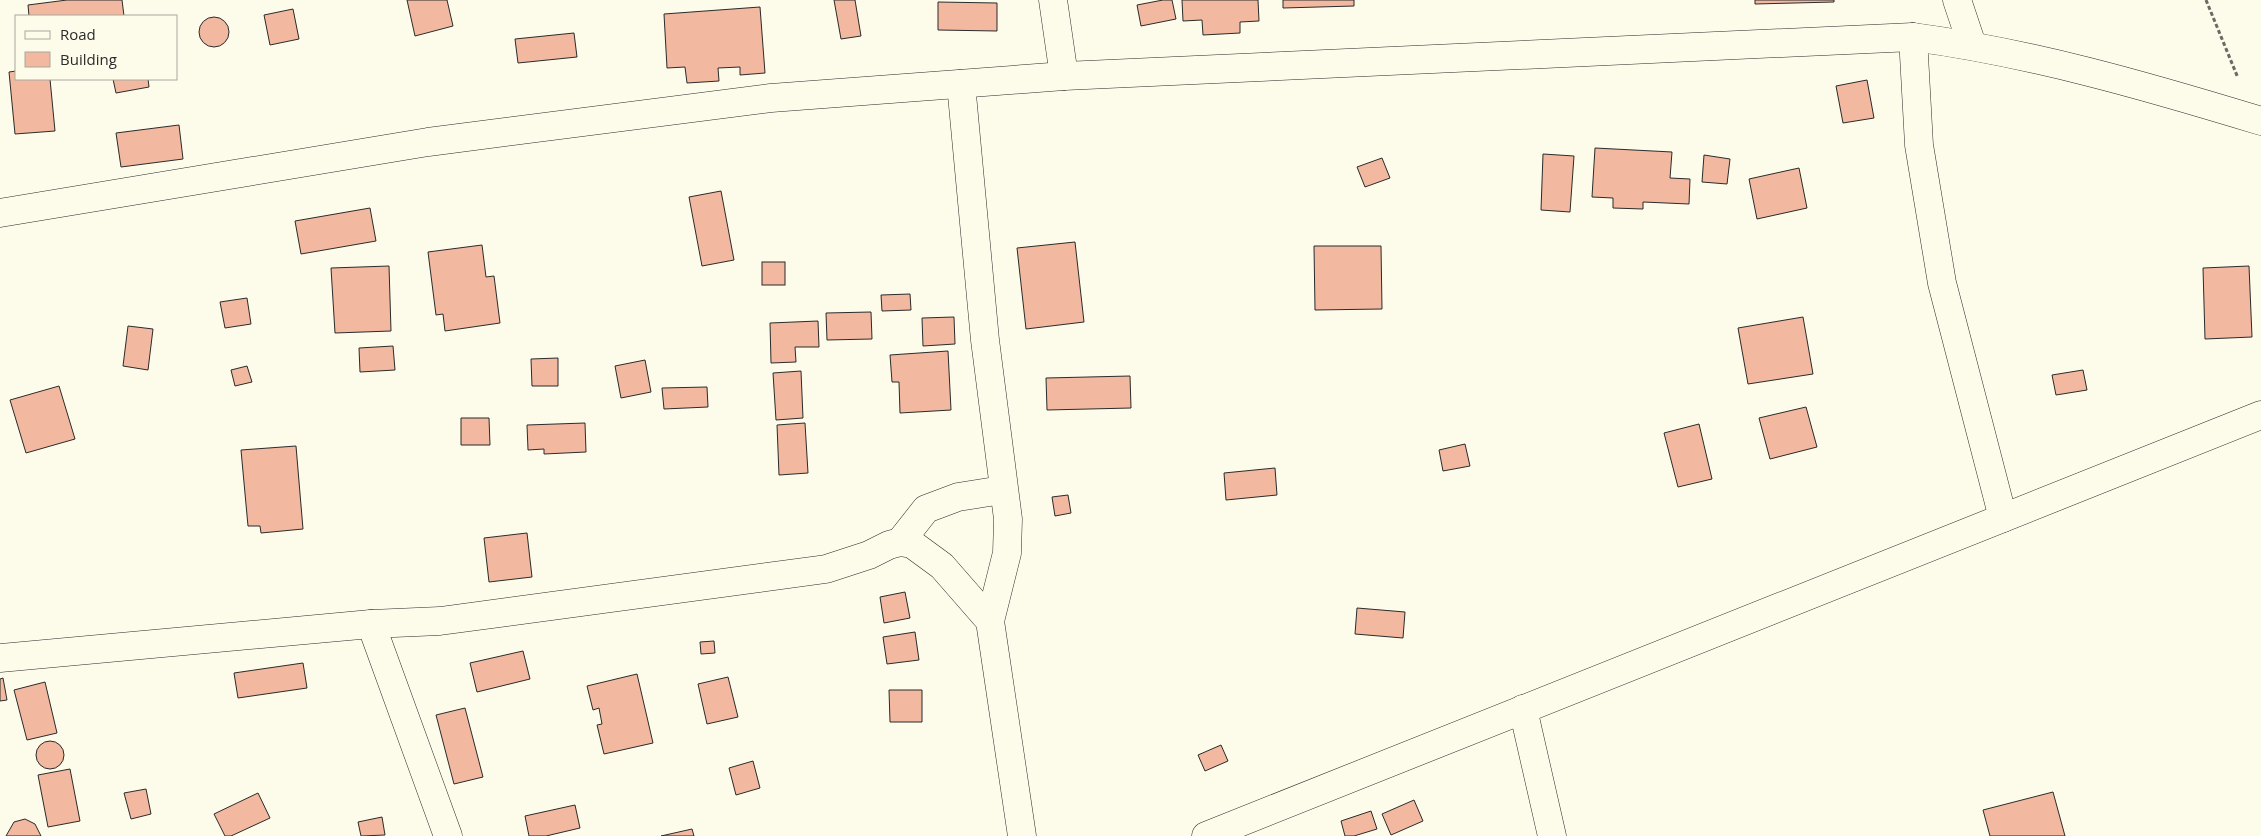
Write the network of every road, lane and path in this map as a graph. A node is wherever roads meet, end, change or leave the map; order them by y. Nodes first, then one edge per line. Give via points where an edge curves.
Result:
1 (1053, 0) edge
2 (1957, 0) edge
3 (2206, 0) edge
4 (1912, 37) junction
5 (1972, 45) junction
6 (1064, 76) junction
7 (961, 84) junction
8 (2258, 120) edge
9 (0, 213) edge
10 (2261, 414) edge
11 (1002, 490) junction
12 (2003, 518) junction
13 (900, 542) junction
14 (990, 621) junction
15 (371, 624) junction
16 (0, 658) edge
17 (1523, 709) junction
18 (448, 836) edge
19 (1022, 836) edge
20 (1206, 836) edge
21 (1552, 836) edge

1 - 6 street
2 - 5 street
3 - 8 path
4 - 5 street
4 - 6 street
4 - 12 street via 1919,145 1942,283
5 - 8 street via 2078,68
6 - 7 street
7 - 9 street via 771,98 428,142
7 - 11 street
10 - 12 street
11 - 13 street via 958,497 926,509
11 - 14 street via 1008,520 1007,553
12 - 17 street
13 - 14 street via 912,544 942,566
13 - 15 street via 826,570 440,621
14 - 19 street
15 - 16 street
15 - 18 street
17 - 20 street
17 - 21 street

